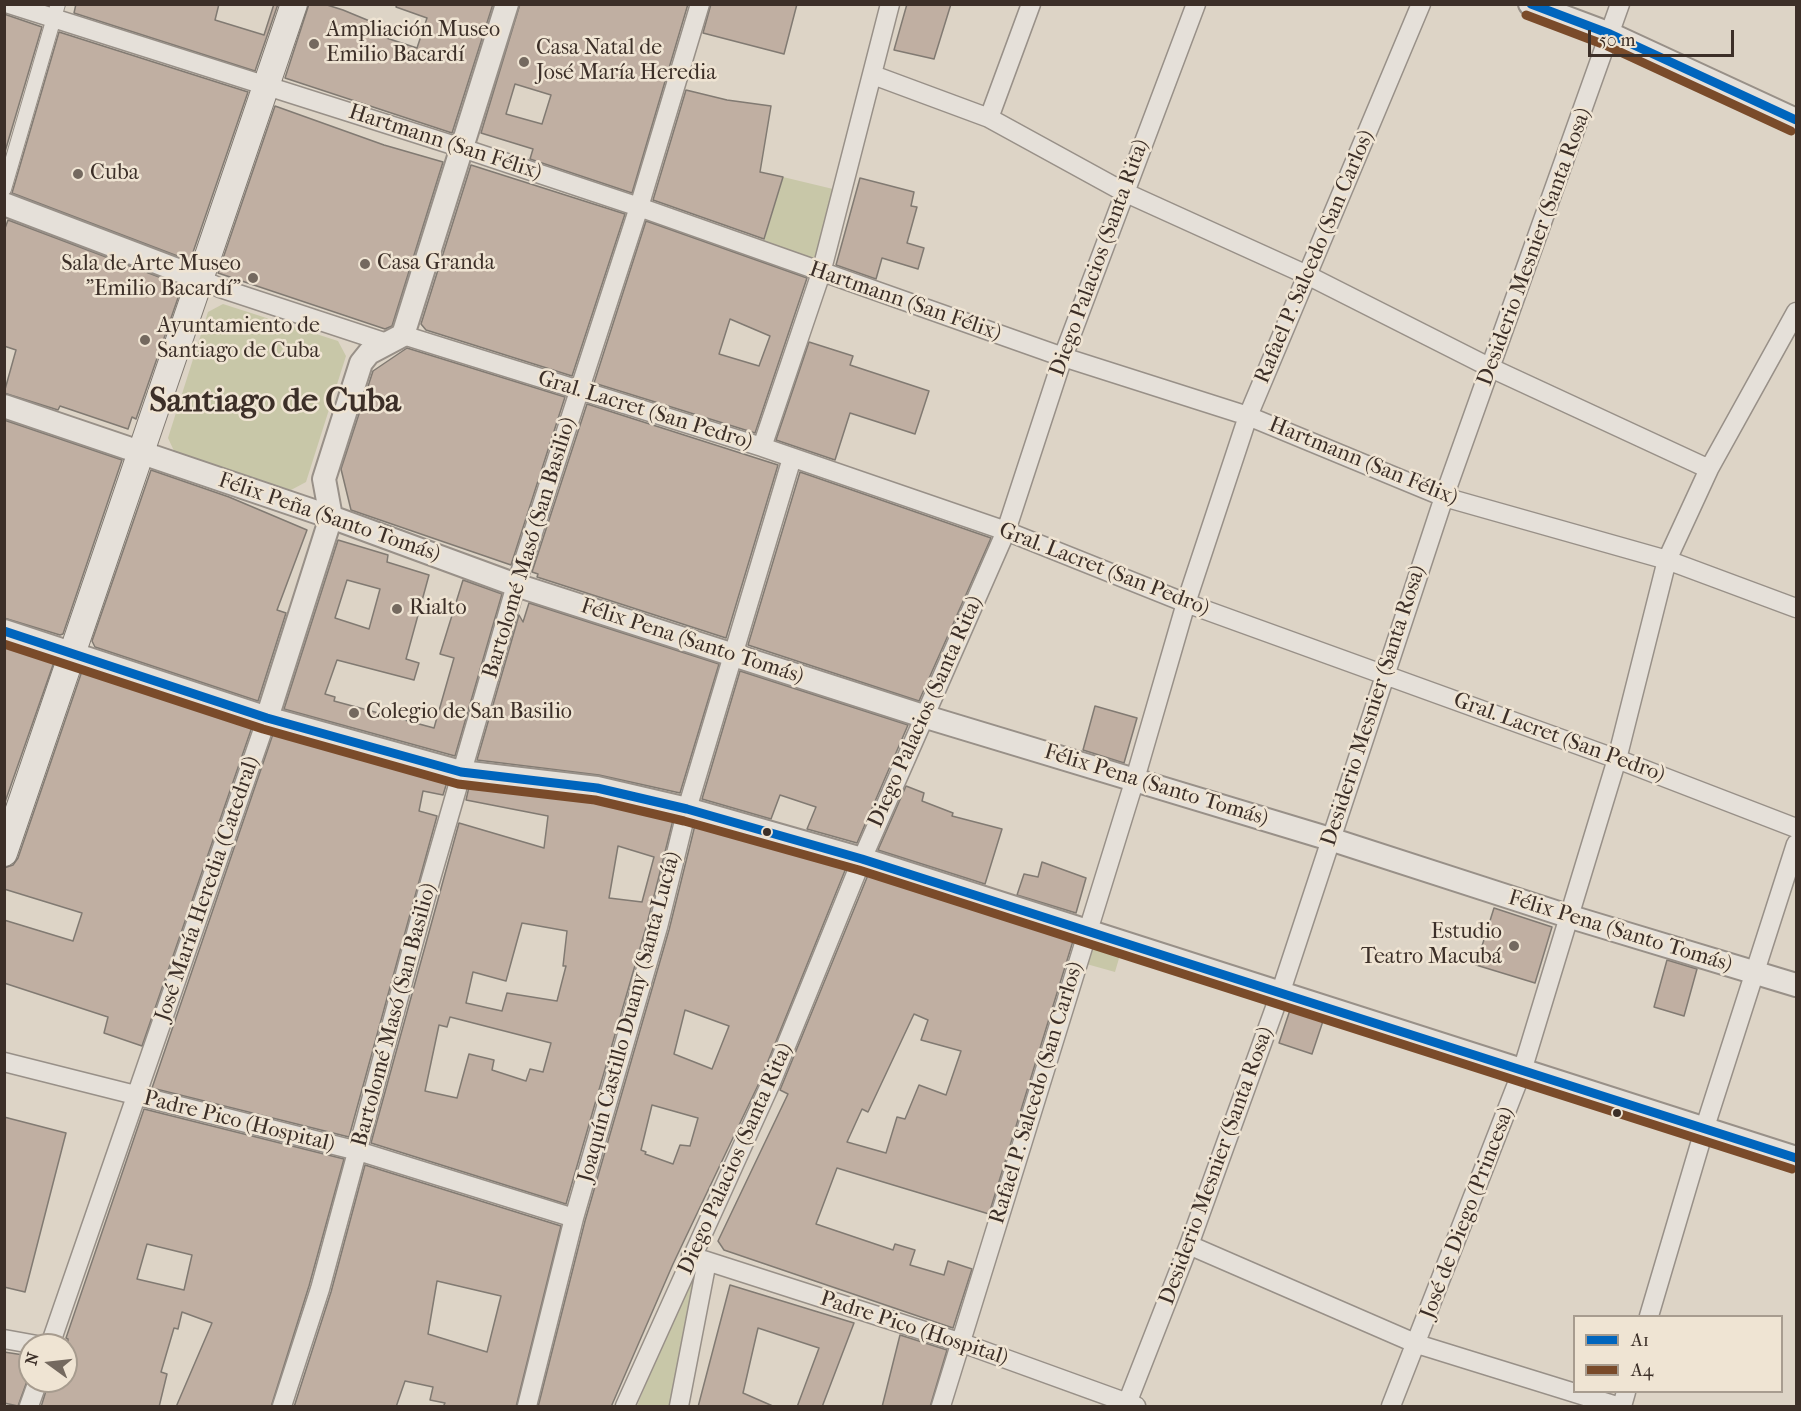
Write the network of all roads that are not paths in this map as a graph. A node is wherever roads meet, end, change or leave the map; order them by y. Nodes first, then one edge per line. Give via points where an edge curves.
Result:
1 (9, 4) edge
2 (294, 4) edge
3 (507, 4) edge
4 (700, 4) edge
5 (890, 4) edge
6 (1031, 4) edge
7 (1196, 4) edge
8 (1421, 4) edge
9 (1530, 4) edge
10 (1620, 4) edge
11 (56, 12) edge
12 (1610, 34) junction
13 (873, 75) junction
14 (266, 85) junction
15 (989, 118) junction
16 (1797, 120) edge
17 (462, 148) junction
18 (4, 189) edge
19 (1124, 192) junction
20 (4, 204) edge
21 (639, 207) junction
22 (821, 273) junction
23 (1307, 275) junction
24 (201, 279) junction
25 (1797, 312) edge
26 (395, 339) junction
27 (1063, 357) junction
28 (1491, 368) junction
29 (579, 391) junction
30 (4, 406) edge
31 (1248, 416) junction
32 (762, 447) junction
33 (140, 452) junction
34 (792, 458) junction
35 (1709, 469) junction
36 (324, 479) junction
37 (1444, 497) junction
38 (289, 503) junction
39 (331, 517) junction
40 (1006, 531) junction
41 (1667, 560) junction
42 (516, 585) junction
43 (1186, 603) junction
44 (1797, 608) edge
45 (4, 631) edge
46 (73, 653) junction
47 (732, 654) junction
48 (1384, 674) junction
49 (923, 716) junction
50 (267, 718) junction
51 (1617, 759) junction
52 (461, 772) junction
53 (1135, 779) junction
54 (687, 809) junction
55 (1797, 828) edge
56 (1330, 839) junction
57 (1797, 844) edge
58 (4, 853) edge
59 (862, 859) junction
60 (1571, 917) junction
61 (1087, 928) junction
62 (1754, 974) junction
63 (1797, 985) edge
64 (1281, 991) junction
65 (4, 1062) edge
66 (1522, 1071) junction
67 (137, 1097) junction
68 (1705, 1127) junction
69 (358, 1150) junction
70 (1797, 1158) edge
71 (574, 1218) junction
72 (1189, 1245) junction
73 (699, 1259) junction
74 (1649, 1315) edge
75 (54, 1333) edge
76 (962, 1343) junction
77 (1417, 1344) junction
78 (1573, 1392) edge
79 (1575, 1393) edge
80 (1626, 1393) edge
81 (1130, 1406) edge
82 (282, 1407) edge
83 (527, 1407) edge
84 (625, 1407) edge
85 (679, 1407) edge
86 (940, 1407) edge
87 (1391, 1407) edge
88 (1620, 1407) edge

1 - 11 street, Hartmann (San Félix)
2 - 14 main road
3 - 17 street
4 - 21 street, Bartolomé Masó (San Basilio)
5 - 13 street
6 - 15 street
7 - 19 street, Diego Palacios (Santa Rita)
8 - 23 street, Rafael P. Salcedo (San Carlos)
9 - 12 street
10 - 12 street, Desiderio Mesnier (Santa Rosa)
11 - 14 street, Hartmann (San Félix)
11 - 18 street
12 - 16 street
12 - 28 street, Desiderio Mesnier (Santa Rosa)
13 - 15 street
13 - 22 street
14 - 17 street, Hartmann (San Félix)
14 - 24 main road
15 - 19 street
17 - 21 street, Hartmann (San Félix)
17 - 26 street
19 - 23 street
19 - 27 street, Diego Palacios (Santa Rita)
20 - 24 street, Gral. Lacret (San Pedro)
21 - 22 street, Hartmann (San Félix)
21 - 29 street, Bartolomé Masó (San Basilio)
22 - 27 street, Hartmann (San Félix)
22 - 32 street
23 - 28 street
23 - 31 street, Rafael P. Salcedo (San Carlos)
24 - 26 street, Gral. Lacret (San Pedro)
24 - 33 main road
25 - 35 street, José de Diego (Princesa)
26 - 29 street, Gral. Lacret (San Pedro)
26 - 36 street, José María Heredia (Catedral) via 369,353 361,363
27 - 31 street, Hartmann (San Félix)
27 - 40 street, Diego Palacios (Santa Rita)
28 - 35 street
28 - 37 street, Desiderio Mesnier (Santa Rosa)
29 - 32 street, Gral. Lacret (San Pedro)
29 - 42 street, Bartolomé Masó (San Basilio)
30 - 33 street
31 - 37 street, Hartmann (San Félix)
31 - 43 street, Rafael P. Salcedo (San Carlos)
32 - 34 street, Gral. Lacret (San Pedro)
33 - 38 street, Félix Peña (Santo Tomás)
33 - 46 main road
34 - 40 street, Gral. Lacret (San Pedro)
34 - 47 street, Joaquín Castillo Duany (Santa Lucía)
35 - 41 street, José de Diego (Princesa)
36 - 38 street via 313,496
36 - 39 street, José María Heredia (Catedral)
37 - 41 street, Hartmann (San Félix)
37 - 48 street, Desiderio Mesnier (Santa Rosa)
38 - 39 street, Félix Peña (Santo Tomás)
39 - 42 street, Félix Peña (Santo Tomás)
39 - 50 street, José María Heredia (Catedral)
40 - 43 street, Gral. Lacret (San Pedro)
40 - 49 street, Diego Palacios (Santa Rita)
41 - 44 street, Hartmann (San Félix)
41 - 51 street, José de Diego (Princesa)
42 - 47 street, Félix Pena (Santo Tomás)
42 - 52 street, Bartolomé Masó (San Basilio)
43 - 48 street, Gral. Lacret (San Pedro)
43 - 53 street, Rafael P. Salcedo (San Carlos)
45 - 46 street
46 - 50 street
46 - 58 main road
47 - 49 street, Félix Pena (Santo Tomás)
47 - 54 street, Joaquín Castillo Duany (Santa Lucía)
48 - 51 street, Gral. Lacret (San Pedro)
48 - 56 street, Desiderio Mesnier (Santa Rosa)
49 - 53 street, Félix Pena (Santo Tomás)
49 - 59 street, Diego Palacios (Santa Rita)
50 - 52 street
50 - 67 street, José María Heredia (Catedral)
51 - 55 street, Gral. Lacret (San Pedro)
51 - 60 street, José de Diego (Princesa)
52 - 54 street via 597,788
52 - 69 street, Bartolomé Masó (San Basilio)
53 - 56 street, Félix Pena (Santo Tomás)
53 - 61 street, Rafael P. Salcedo (San Carlos)
54 - 59 street
54 - 71 street, Joaquín Castillo Duany (Santa Lucía) via 658,927
56 - 60 street, Félix Pena (Santo Tomás)
56 - 64 street, Desiderio Mesnier (Santa Rosa)
57 - 62 street
59 - 61 street
59 - 73 street, Diego Palacios (Santa Rita)
60 - 62 street, Félix Pena (Santo Tomás)
60 - 66 street, José de Diego (Princesa)
61 - 64 street
61 - 76 street, Rafael P. Salcedo (San Carlos)
62 - 63 street, Félix Pena (Santo Tomás)
62 - 68 street
64 - 66 street
64 - 72 street, Desiderio Mesnier (Santa Rosa)
65 - 67 street, Padre Pico (Hospital)
66 - 68 street
66 - 77 street, José de Diego (Princesa)
67 - 69 street, Padre Pico (Hospital)
67 - 75 street, José María Heredia (Catedral)
68 - 70 street
68 - 74 street
69 - 71 street, Padre Pico (Hospital)
69 - 82 street, Bartolomé Masó (San Basilio)
71 - 83 street, Joaquín Castillo Duany (Santa Lucía)
72 - 77 street
72 - 81 street, Desiderio Mesnier (Santa Rosa)
73 - 76 street, Padre Pico (Hospital)
73 - 84 street, Diego Palacios (Santa Rita)
73 - 85 street
76 - 81 street, Padre Pico (Hospital)
76 - 86 street, Rafael P. Salcedo (San Carlos)
77 - 78 street
77 - 87 street, José de Diego (Princesa)
79 - 88 street
80 - 88 street

